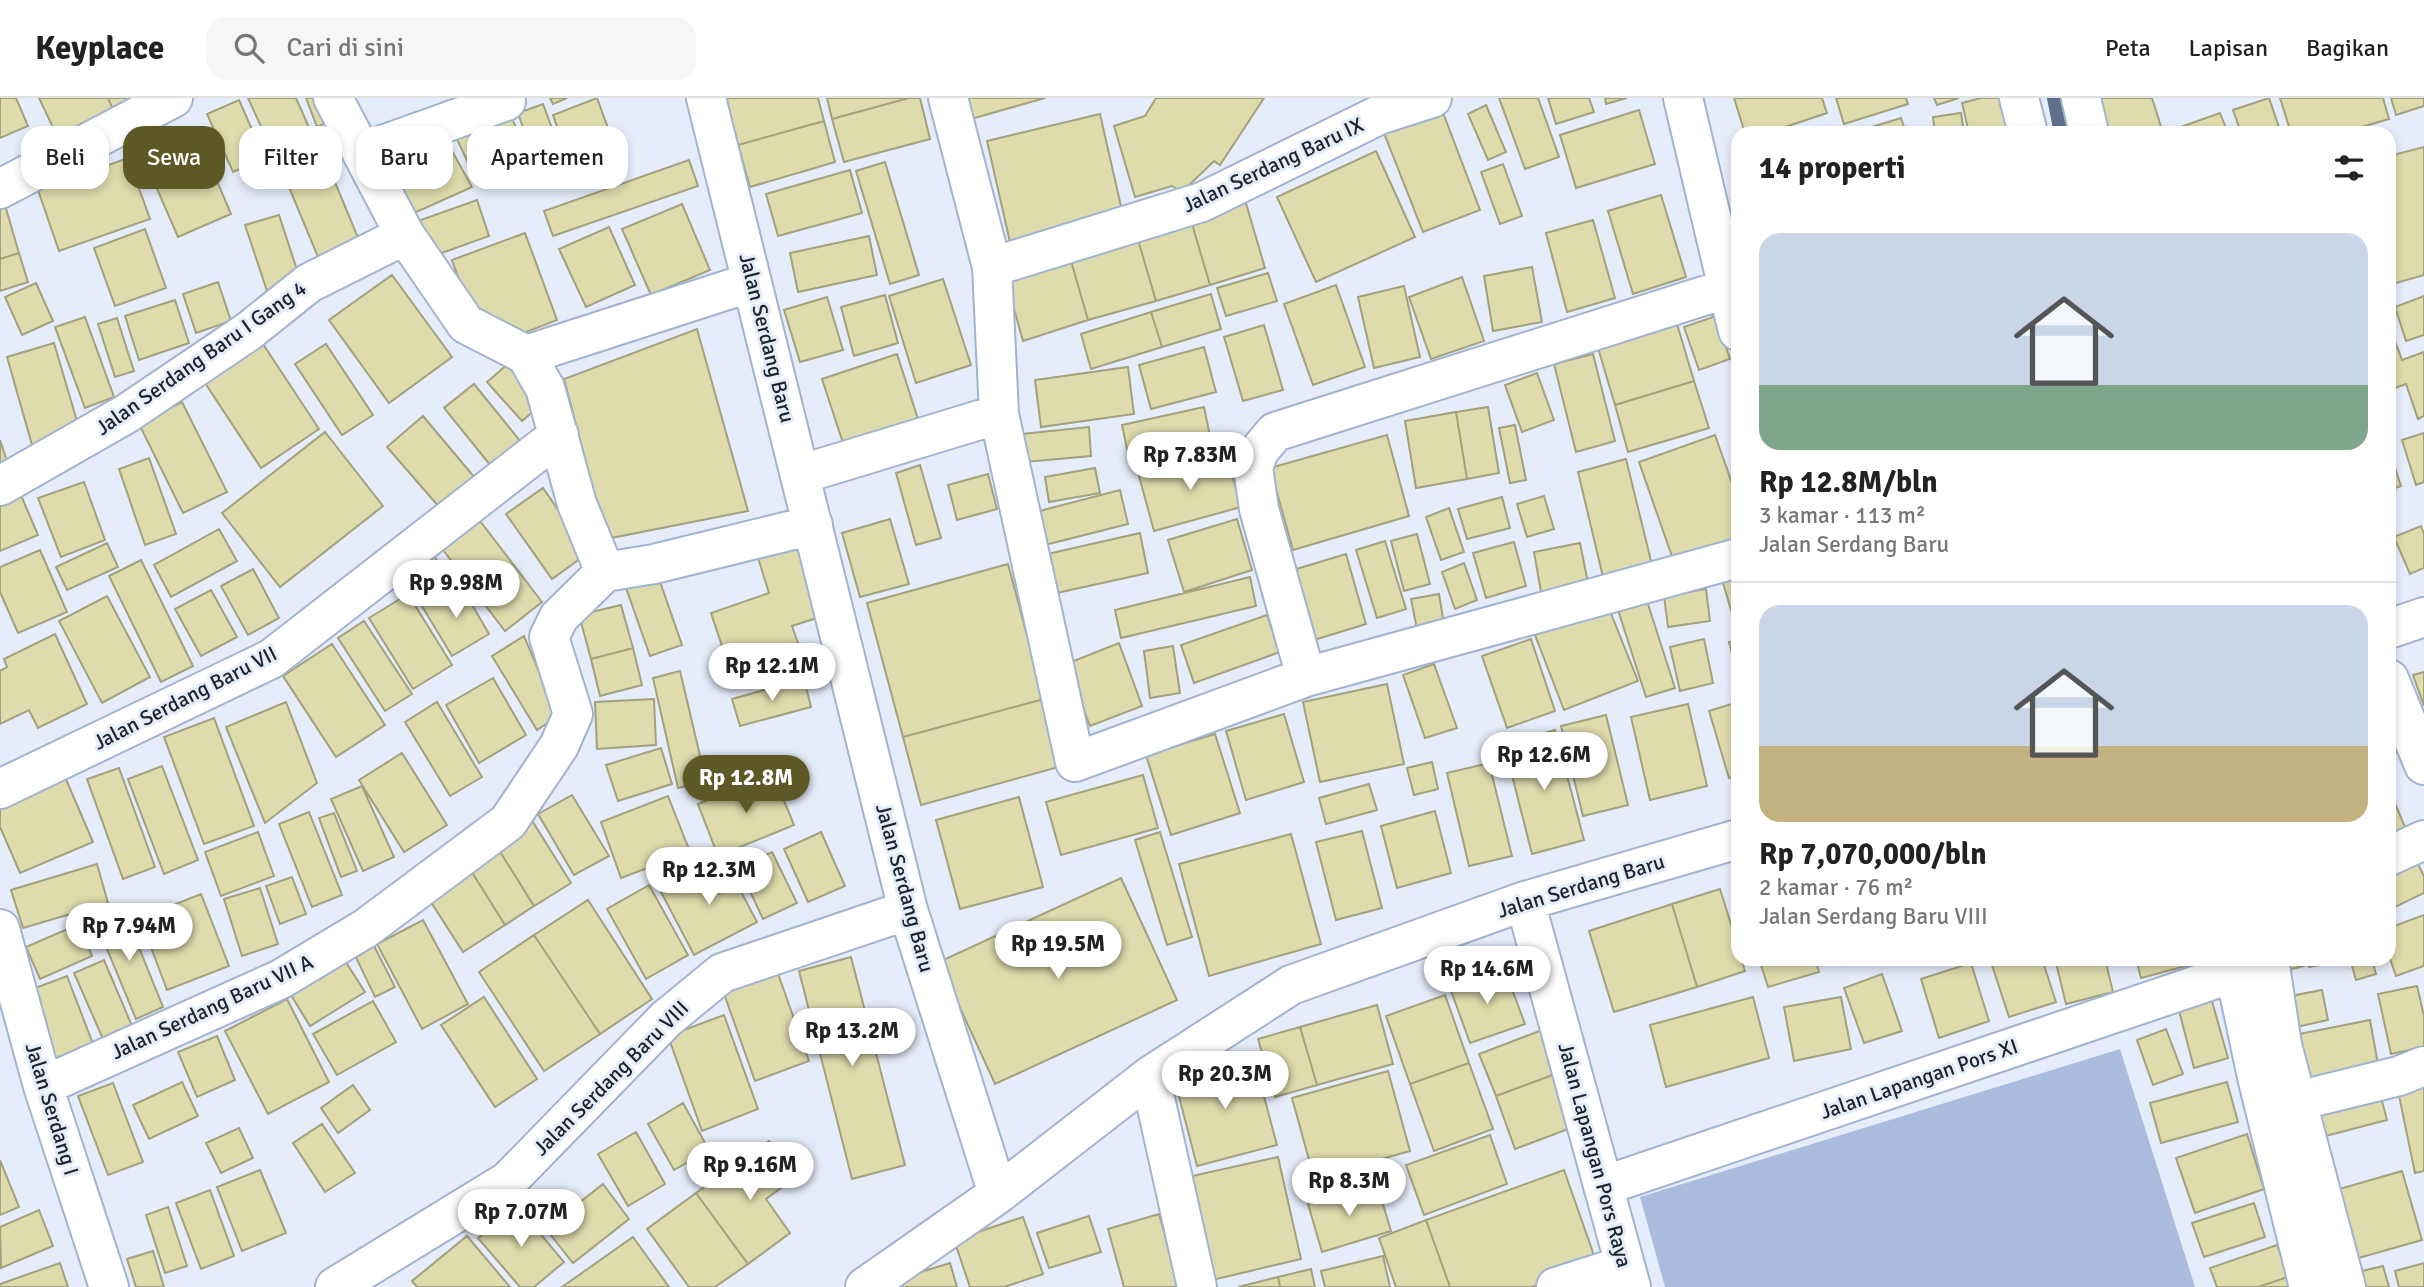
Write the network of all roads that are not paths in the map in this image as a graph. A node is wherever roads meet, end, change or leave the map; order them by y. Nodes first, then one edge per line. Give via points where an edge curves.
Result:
1 (173, 98) edge
2 (333, 98) edge
3 (706, 98) edge
4 (948, 98) edge
5 (1432, 98) edge
6 (1683, 98) edge
7 (2019, 98) edge
8 (2081, 98) edge
9 (506, 101) dead end
10 (1376, 107) edge
11 (436, 126) edge
12 (2026, 126) edge
13 (2087, 126) edge
14 (356, 139) edge
15 (0, 189) edge
16 (382, 189) edge
17 (405, 235) junction
18 (992, 267) junction
19 (1731, 279) edge
20 (752, 282) junction
21 (1731, 288) edge
22 (526, 355) junction
23 (999, 414) junction
24 (559, 435) junction
25 (802, 474) junction
26 (0, 486) edge
27 (813, 525) junction
28 (1731, 560) edge
29 (605, 572) junction
30 (2424, 617) edge
31 (2396, 627) edge
32 (1306, 677) junction
33 (2396, 696) edge
34 (2424, 765) edge
35 (0, 789) edge
36 (2424, 840) edge
37 (1731, 841) edge
38 (2396, 853) edge
39 (1525, 901) junction
40 (908, 910) junction
41 (0, 929) edge
42 (2237, 966) edge
43 (2246, 966) edge
44 (2247, 966) edge
45 (2424, 1066) edge
46 (1150, 1076) junction
47 (43, 1086) junction
48 (2297, 1101) junction
49 (1603, 1186) junction
50 (998, 1194) junction
51 (1628, 1276) edge
52 (109, 1287) edge
53 (335, 1287) edge
54 (865, 1287) edge
55 (1197, 1287) edge
56 (1556, 1287) edge
57 (2309, 1287) edge
58 (2346, 1287) edge

1 - 15 street
2 - 14 street
3 - 20 street, Jalan Serdang Baru
4 - 18 street
5 - 10 street, Jalan Serdang Baru IX
6 - 19 street
7 - 12 street
8 - 13 street
9 - 11 street
10 - 18 street, Jalan Serdang Baru IX via 1202,202
16 - 17 street
17 - 22 street via 466,324
17 - 26 street, Jalan Serdang Baru I Gang 4 via 309,283 249,331 126,414
18 - 23 street
20 - 22 street
20 - 25 street, Jalan Serdang Baru
21 - 32 street via 1275,432 1259,451 1253,468 1259,509
22 - 24 street via 545,388
23 - 25 street
23 - 32 street via 1074,762
24 - 29 street via 577,504
24 - 35 street, Jalan Serdang Baru VII via 271,659
25 - 27 street, Jalan Serdang Baru
27 - 29 street
27 - 40 street, Jalan Serdang Baru
28 - 32 street
29 - 47 street, Jalan Serdang Baru VII A via 559,617 549,637 573,714 559,746 508,822 366,928 281,979
30 - 31 street
33 - 34 street
36 - 38 street
37 - 39 street, Jalan Serdang Baru
39 - 46 street, Jalan Serdang Baru via 1291,985
39 - 49 street, Jalan Lapangan Pors Raya
40 - 50 street, Jalan Serdang Baru
40 - 53 street, Jalan Serdang Baru VIII via 722,973 666,1018 508,1181
41 - 47 street, Jalan Serdang I
42 - 49 street, Jalan Lapangan Pors XI
43 - 57 street via 2257,1077
44 - 48 street via 2282,1045
45 - 48 street
46 - 50 street, Jalan Serdang Baru
46 - 55 street
47 - 52 street, Jalan Serdang I
48 - 58 street
49 - 51 street, Jalan Lapangan Pors Raya
50 - 54 street
51 - 56 street

